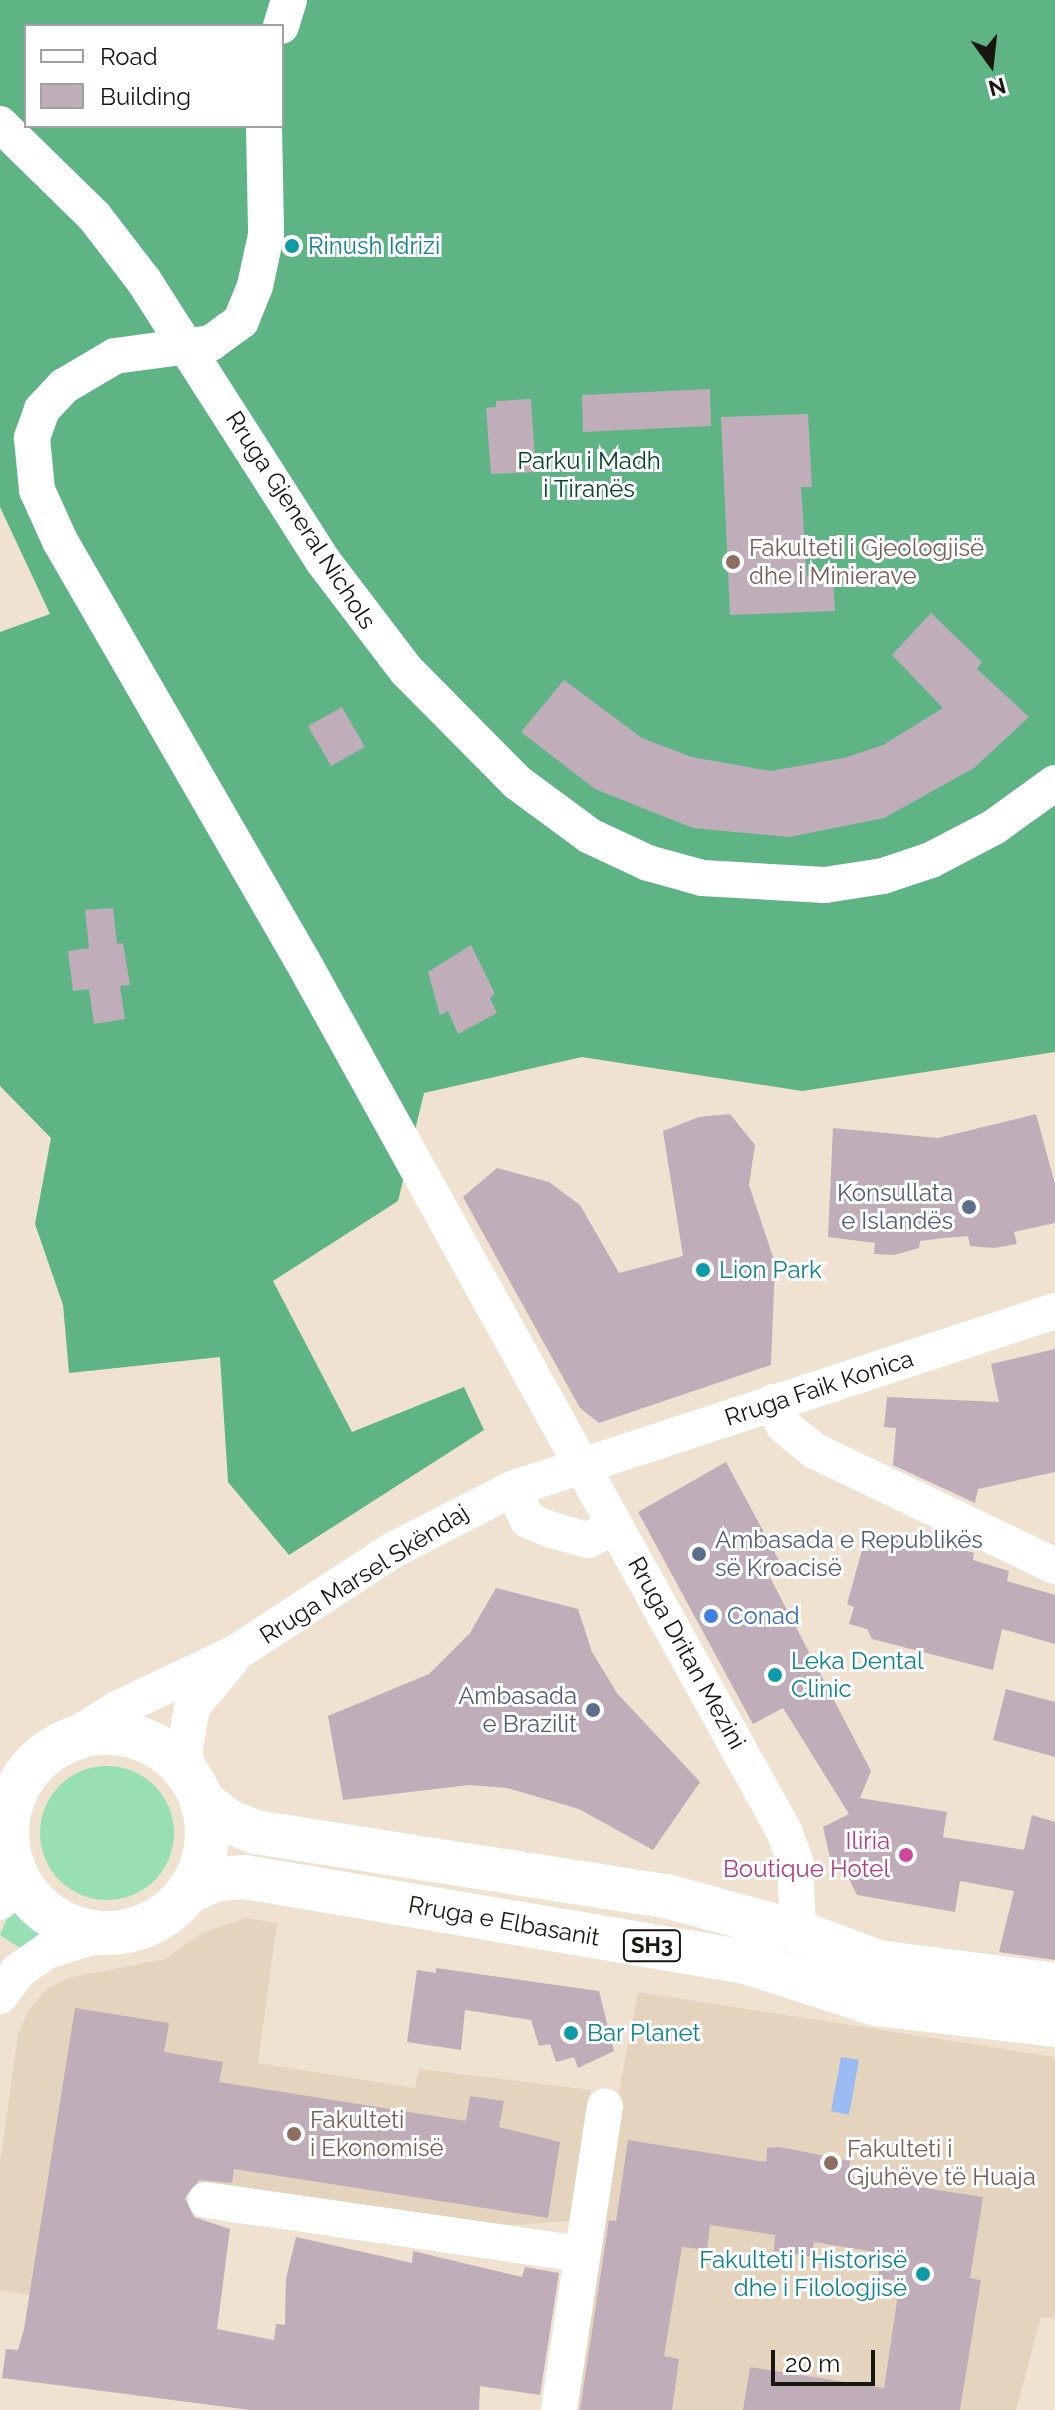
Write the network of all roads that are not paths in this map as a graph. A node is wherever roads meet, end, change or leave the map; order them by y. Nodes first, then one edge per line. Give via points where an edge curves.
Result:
1 (289, 0) edge
2 (282, 24) edge
3 (0, 124) edge
4 (264, 128) edge
5 (190, 349) junction
6 (1055, 783) edge
7 (1055, 1311) edge
8 (773, 1402) junction
9 (582, 1465) junction
10 (520, 1504) junction
11 (602, 1533) junction
12 (1055, 1566) edge
13 (237, 1652) junction
14 (34, 1755) edge
15 (196, 1789) junction
16 (6, 1870) edge
17 (188, 1892) junction
18 (798, 1932) junction
19 (104, 1933) junction
20 (1055, 1985) edge
21 (0, 1996) edge
22 (1055, 2025) edge
23 (605, 2106) dead end
24 (206, 2200) dead end
25 (582, 2254) junction
26 (559, 2410) edge

1 - 2 street
3 - 5 street, Rruga Gjeneral Nichols via 94,216
4 - 5 street via 266,235 255,286 232,332
5 - 6 street, Rruga Gjeneral Nichols via 329,571 426,692 518,783 575,826 648,863 722,882 825,885 906,869 970,841
5 - 9 street, Rruga Dritan Mezini via 153,347 115,356 54,394 32,438 37,490 60,541
7 - 8 street, Rruga Faik Konica
8 - 9 street, Rruga Faik Konica
8 - 12 street via 784,1426 803,1444
9 - 10 street, Rruga Marsel Skëndaj
9 - 11 street, Rruga Dritan Mezini
10 - 11 street
10 - 13 street, Rruga Marsel Skëndaj via 393,1550
11 - 18 street, Rruga Dritan Mezini via 784,1831 795,1862
13 - 14 street, Rruga Marsel Skëndaj
13 - 15 street, Rruga Marsel Skëndaj via 192,1707 184,1753
14 - 15 main road, SH3 via 85,1735 133,1737 175,1760
14 - 16 main road, SH3 via 15,1792 6,1835
15 - 17 main road, SH3 via 206,1847
15 - 18 main road, Rruga e Elbasanit / SH3 via 228,1821 255,1832 666,1896
16 - 19 main road, SH3 via 42,1910 82,1930
17 - 19 main road, SH3 via 151,1923
17 - 22 main road, Rruga e Elbasanit / SH3 via 217,1879 245,1877 746,1962 877,2004
18 - 20 main road, Rruga e Elbasanit / SH3 via 878,1962
19 - 21 street via 47,1951 18,1971
23 - 25 street
24 - 25 street
25 - 26 street

